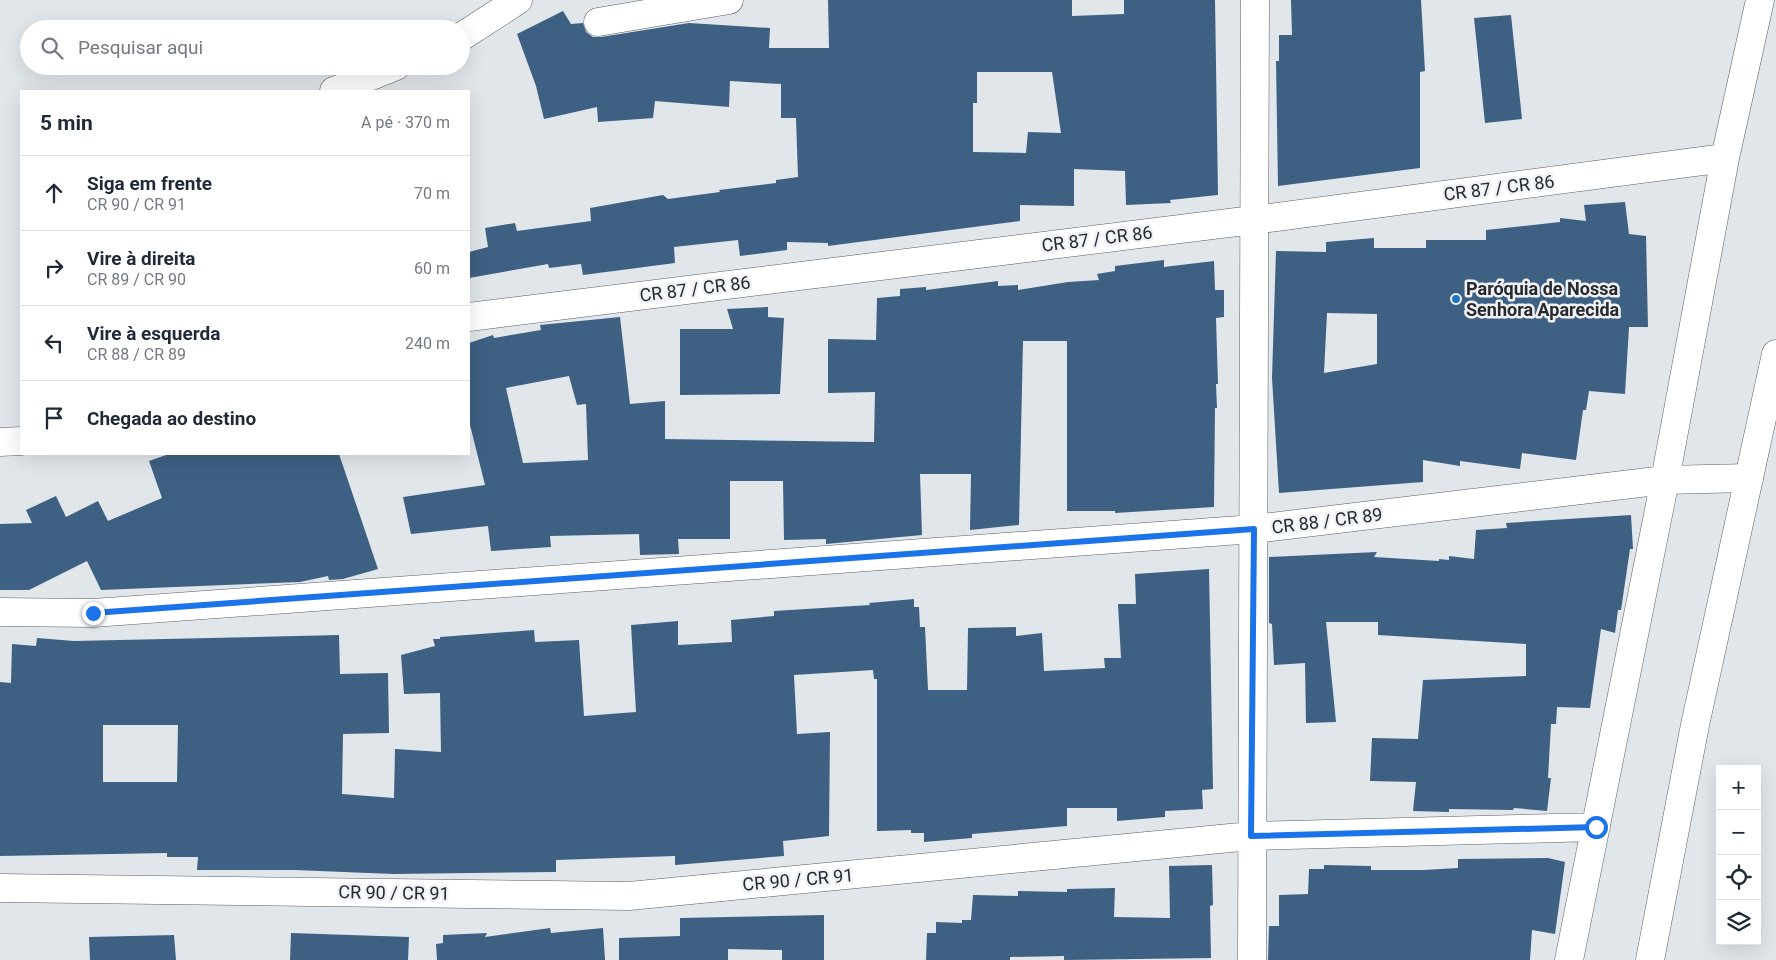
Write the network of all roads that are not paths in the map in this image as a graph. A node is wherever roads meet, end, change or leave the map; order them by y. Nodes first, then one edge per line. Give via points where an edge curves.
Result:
1 (518, 0) edge
2 (730, 0) edge
3 (1255, 0) edge
4 (1760, 0) edge
5 (598, 22) dead end
6 (470, 30) edge
7 (374, 75) edge
8 (336, 90) edge
9 (1725, 158) junction
10 (1253, 220) junction
11 (470, 317) edge
12 (1776, 354) edge
13 (20, 441) edge
14 (0, 442) edge
15 (1749, 478) junction
16 (1666, 480) junction
17 (1254, 529) junction
18 (0, 612) edge
19 (1596, 827) junction
20 (1251, 836) junction
21 (0, 888) edge
22 (1252, 960) edge
23 (1569, 960) edge
24 (1650, 960) edge

1 - 6 street
2 - 5 street
3 - 10 street
4 - 9 street
7 - 8 street
9 - 10 street, CR 87 / CR 86
9 - 16 street
10 - 11 street, CR 87 / CR 86
10 - 17 street
12 - 15 street
13 - 14 street
15 - 16 street, CR 88 / CR 89
15 - 24 street via 1695,725
16 - 17 street, CR 88 / CR 89
16 - 19 street
17 - 18 street, CR 88 / CR 89 via 103,612
17 - 20 street
19 - 20 street, CR 90 / CR 91
19 - 23 street
20 - 21 street, CR 90 / CR 91 via 629,896
20 - 22 street

